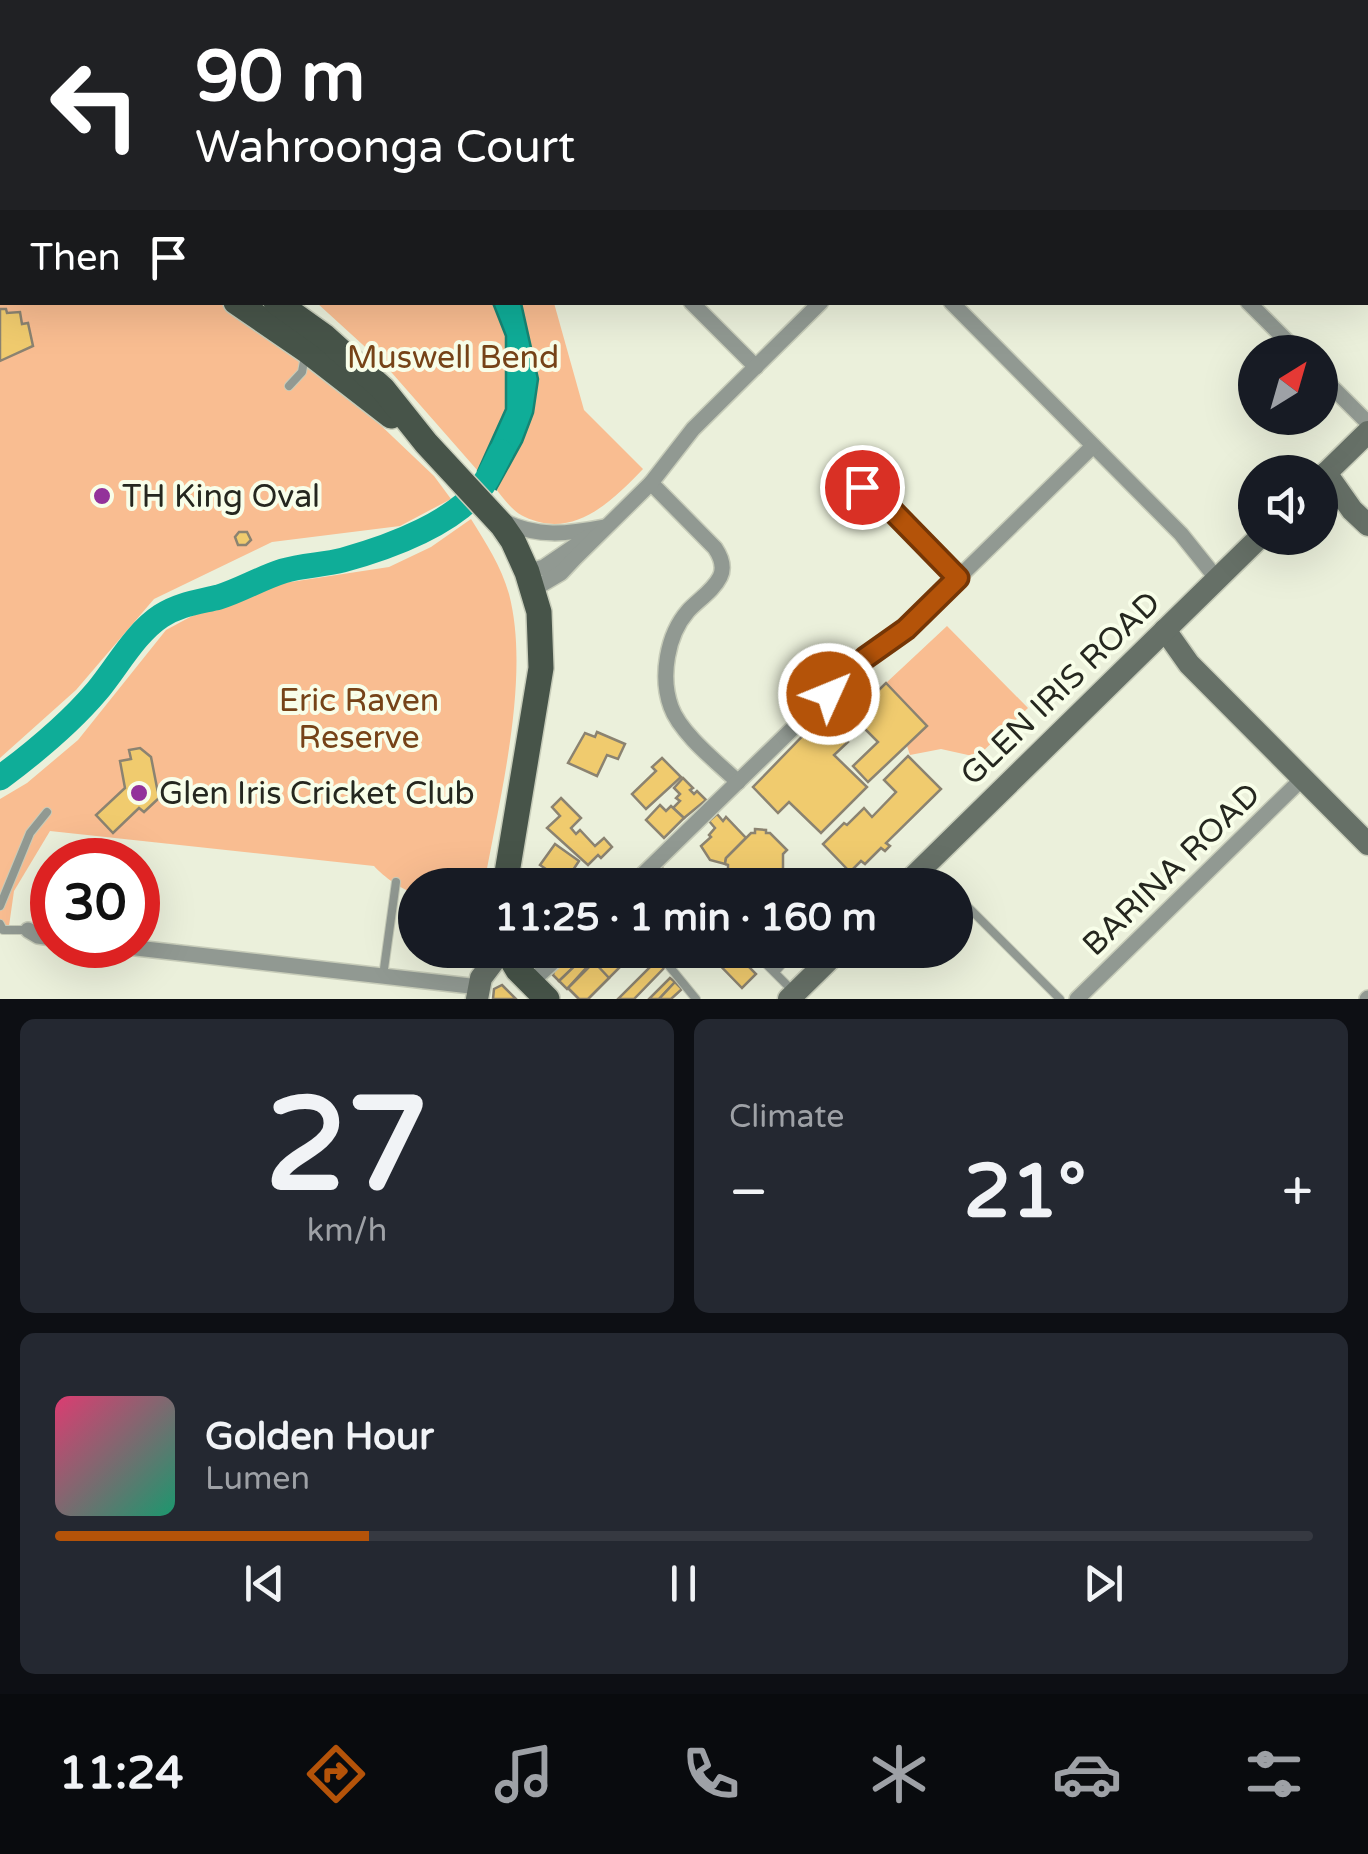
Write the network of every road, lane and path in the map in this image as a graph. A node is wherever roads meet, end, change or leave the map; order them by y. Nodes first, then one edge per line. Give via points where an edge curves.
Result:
1 (239, 305) edge
2 (280, 305) edge
3 (694, 305) edge
4 (818, 305) edge
5 (953, 305) edge
6 (1251, 305) edge
7 (1281, 335) edge
8 (304, 361) junction
9 (756, 368) junction
10 (289, 386) dead end
11 (1338, 392) edge
12 (1368, 423) edge
13 (1368, 432) edge
14 (426, 443) junction
15 (1093, 446) junction
16 (1338, 463) edge
17 (651, 483) junction
18 (877, 495) dead end
19 (1338, 495) edge
20 (490, 511) junction
21 (1360, 517) edge
22 (604, 527) junction
23 (1242, 555) edge
24 (1222, 574) junction
25 (958, 578) junction
26 (530, 580) junction
27 (1160, 635) junction
28 (1302, 778) junction
29 (738, 782) junction
30 (46, 812) dead end
31 (1368, 844) edge
32 (926, 865) junction
33 (508, 868) edge
34 (649, 868) edge
35 (923, 868) edge
36 (929, 868) edge
37 (396, 882) dead end
38 (0, 906) edge
39 (973, 912) edge
40 (0, 924) edge
41 (28, 930) edge
42 (160, 951) edge
43 (487, 968) edge
44 (518, 968) edge
45 (554, 968) edge
46 (671, 968) edge
47 (771, 968) edge
48 (779, 968) edge
49 (816, 968) edge
50 (775, 972) junction
51 (384, 976) junction
52 (539, 991) edge
53 (478, 993) edge
54 (792, 996) edge
55 (696, 999) edge
56 (1060, 999) edge
57 (1077, 999) edge

1 - 8 main road
2 - 14 main road via 364,371
3 - 9 street
4 - 9 street
5 - 15 street
6 - 7 street
8 - 10 lane
8 - 14 main road via 337,374
9 - 17 street via 693,429
11 - 12 street
13 - 16 main road
14 - 20 main road
15 - 24 street
15 - 25 street
17 - 22 street
17 - 29 street via 721,559 719,579 674,634 666,682 682,726
18 - 25 street
19 - 21 main road
20 - 22 street via 516,527 548,534
20 - 26 main road
22 - 26 street
23 - 24 main road, GLEN IRIS ROAD
24 - 27 main road, GLEN IRIS ROAD
25 - 29 street
26 - 33 main road via 541,668
27 - 28 main road
27 - 32 main road, GLEN IRIS ROAD
28 - 31 main road
28 - 57 street, BARINA ROAD
29 - 34 street
30 - 38 lane via 30,833
32 - 35 main road, GLEN IRIS ROAD
32 - 36 lane
37 - 51 lane
39 - 56 lane
40 - 41 lane via 3,930
42 - 51 street
43 - 53 main road
44 - 52 main road
45 - 52 street
46 - 55 lane
47 - 50 lane
48 - 50 lane
49 - 54 main road
50 - 54 lane
51 - 53 street

